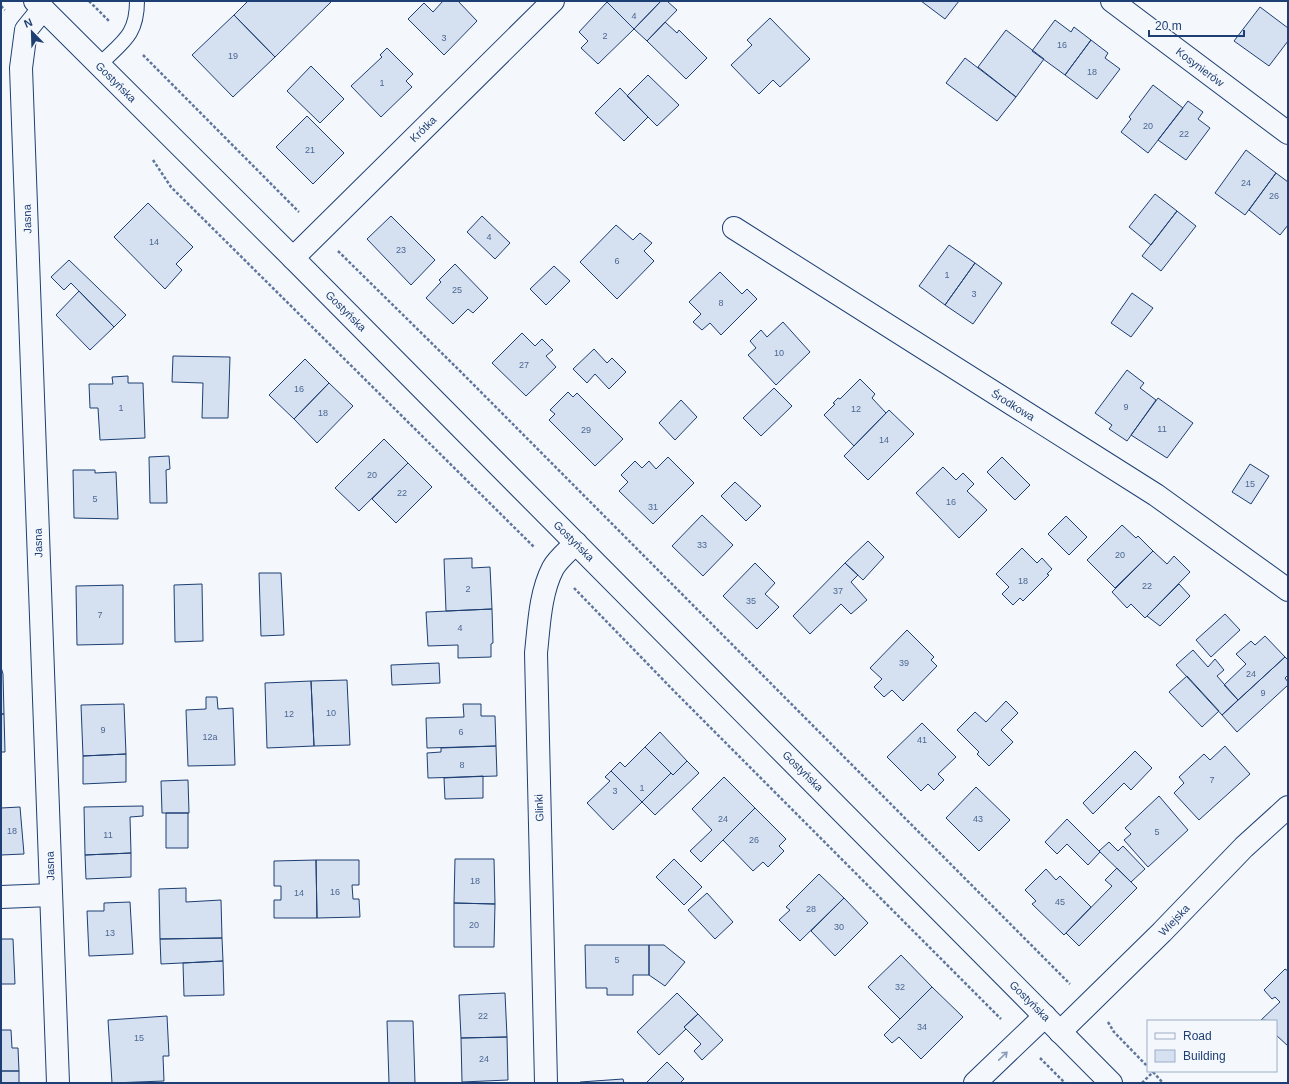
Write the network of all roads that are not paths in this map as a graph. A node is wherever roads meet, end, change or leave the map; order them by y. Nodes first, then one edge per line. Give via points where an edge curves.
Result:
1 (137, 1) edge
2 (553, 1) edge
3 (1112, 1) edge
4 (39, 5) edge
5 (100, 65) junction
6 (1288, 133) edge
7 (734, 228) dead end
8 (293, 258) junction
9 (576, 543) junction
10 (1288, 590) edge
11 (1288, 807) edge
12 (51, 895) junction
13 (1, 897) edge
14 (1045, 1016) junction
15 (1060, 1032) junction
16 (58, 1083) edge
17 (546, 1083) edge
18 (975, 1083) edge
19 (1111, 1083) edge

1 - 5 lane via 135,25
2 - 8 street, Krótka
3 - 6 street, Kosynierów
4 - 5 street, Gostyńska
4 - 12 street, Jasna via 26,30 21,68
5 - 8 street, Gostyńska
7 - 10 street, Środkowa via 1156,495
8 - 9 street, Gostyńska
9 - 14 street, Gostyńska
9 - 17 street, Glinki via 554,567 549,577 542,607 536,659
11 - 15 street, Wiejska via 1244,847 1158,937
12 - 13 street
12 - 16 street, Jasna
14 - 15 street, Gostyńska
18 -> 14 street
15 - 19 street, Gostyńska

